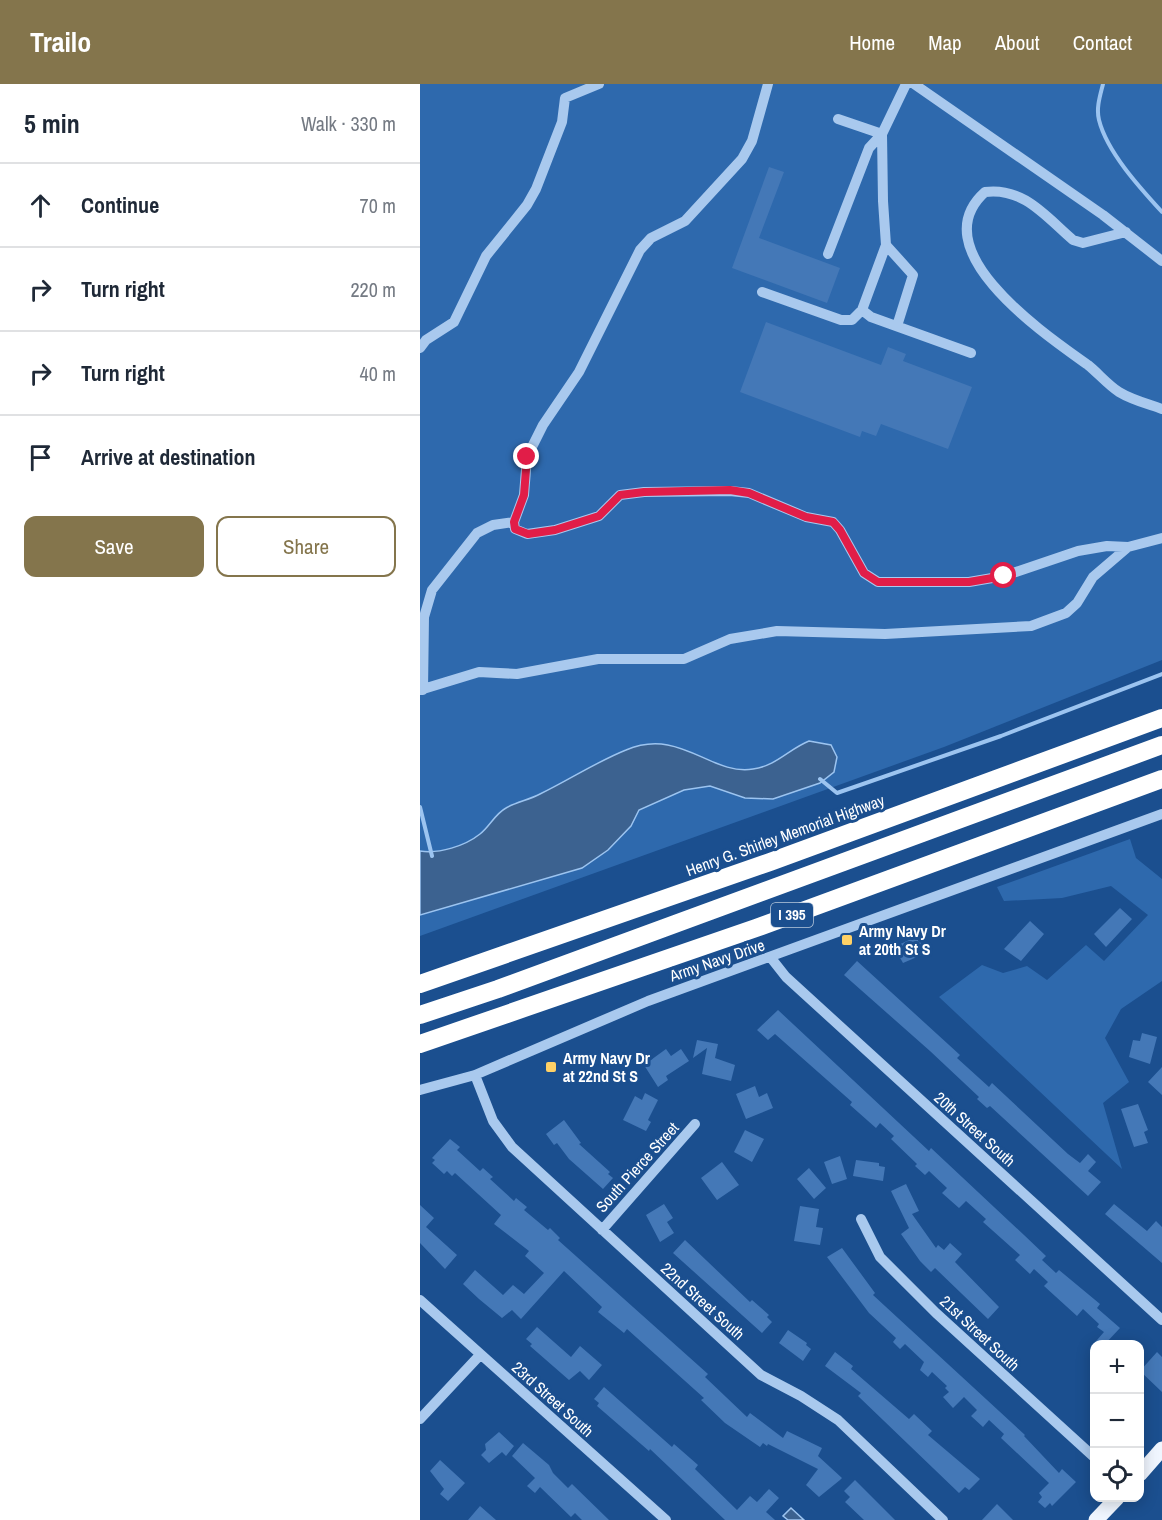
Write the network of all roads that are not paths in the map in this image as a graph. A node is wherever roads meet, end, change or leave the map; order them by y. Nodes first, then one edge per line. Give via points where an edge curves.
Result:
1 (600, 84) edge
2 (768, 84) edge
3 (906, 84) edge
4 (914, 84) edge
5 (838, 119) dead end
6 (882, 134) junction
7 (1126, 232) junction
8 (886, 245) junction
9 (828, 254) dead end
10 (1162, 261) edge
11 (762, 292) dead end
12 (862, 310) junction
13 (897, 326) junction
14 (420, 348) edge
15 (971, 353) dead end
16 (1162, 409) edge
17 (514, 522) junction
18 (1162, 538) edge
19 (1128, 547) junction
20 (421, 690) edge
21 (1162, 718) edge
22 (1162, 745) edge
23 (1162, 779) edge
24 (1162, 814) edge
25 (771, 958) junction
26 (420, 984) edge
27 (420, 1016) edge
28 (420, 1044) edge
29 (475, 1075) junction
30 (420, 1089) edge
31 (695, 1124) dead end
32 (861, 1219) dead end
33 (602, 1230) junction
34 (420, 1300) edge
35 (1162, 1320) edge
36 (480, 1355) junction
37 (420, 1419) edge
38 (1162, 1449) edge
39 (1090, 1452) edge
40 (1144, 1469) edge
41 (1112, 1502) edge
42 (666, 1520) edge
43 (943, 1520) edge
44 (1096, 1520) edge

1 - 14 street via 565,98 562,122 527,206 486,256 454,322
2 - 17 street via 752,141 742,159 685,221 651,238 640,250 579,372 543,425 527,457 524,495
3 - 6 street
4 - 7 street
5 - 6 street
6 - 8 street
6 - 9 street via 869,148
7 - 10 street
7 - 16 street via 1083,243 1073,240 1024,197 999,190 985,192 970,209 967,239 983,273 1035,327 1118,392
8 - 12 street
8 - 13 street via 913,275
11 - 12 street via 841,320 852,320
12 - 13 street
13 - 15 street
17 - 19 street via 515,529 522,533 555,530 599,516 620,495 644,492 749,493 806,517 833,522 864,573 878,582 892,583 969,582 1004,576 1078,551
17 - 20 street via 493,525 477,533 432,590 424,617
18 - 19 street
19 - 20 street via 1100,570 1066,613 1031,626 885,634 777,631 730,639 684,659 622,657 517,674 479,672
21 - 26 highway, Henry G. Shirley Memorial Highway via 770,862
22 - 27 highway
23 - 28 highway, I 395 via 756,928
24 - 25 street, Army Navy Drive
25 - 29 street, Army Navy Drive via 648,1001
25 - 35 street, 20th Street South via 786,977
29 - 30 street, Army Navy Drive
29 - 33 street, 22nd Street South via 493,1122 512,1148
31 - 33 street, South Pierce Street
32 - 39 street, 21st Street South via 880,1257
33 - 43 street, 22nd Street South via 761,1375 838,1420
34 - 36 street, 23rd Street South
36 - 37 street
36 - 42 street, 23rd Street South
38 - 40 main road
41 - 44 main road

